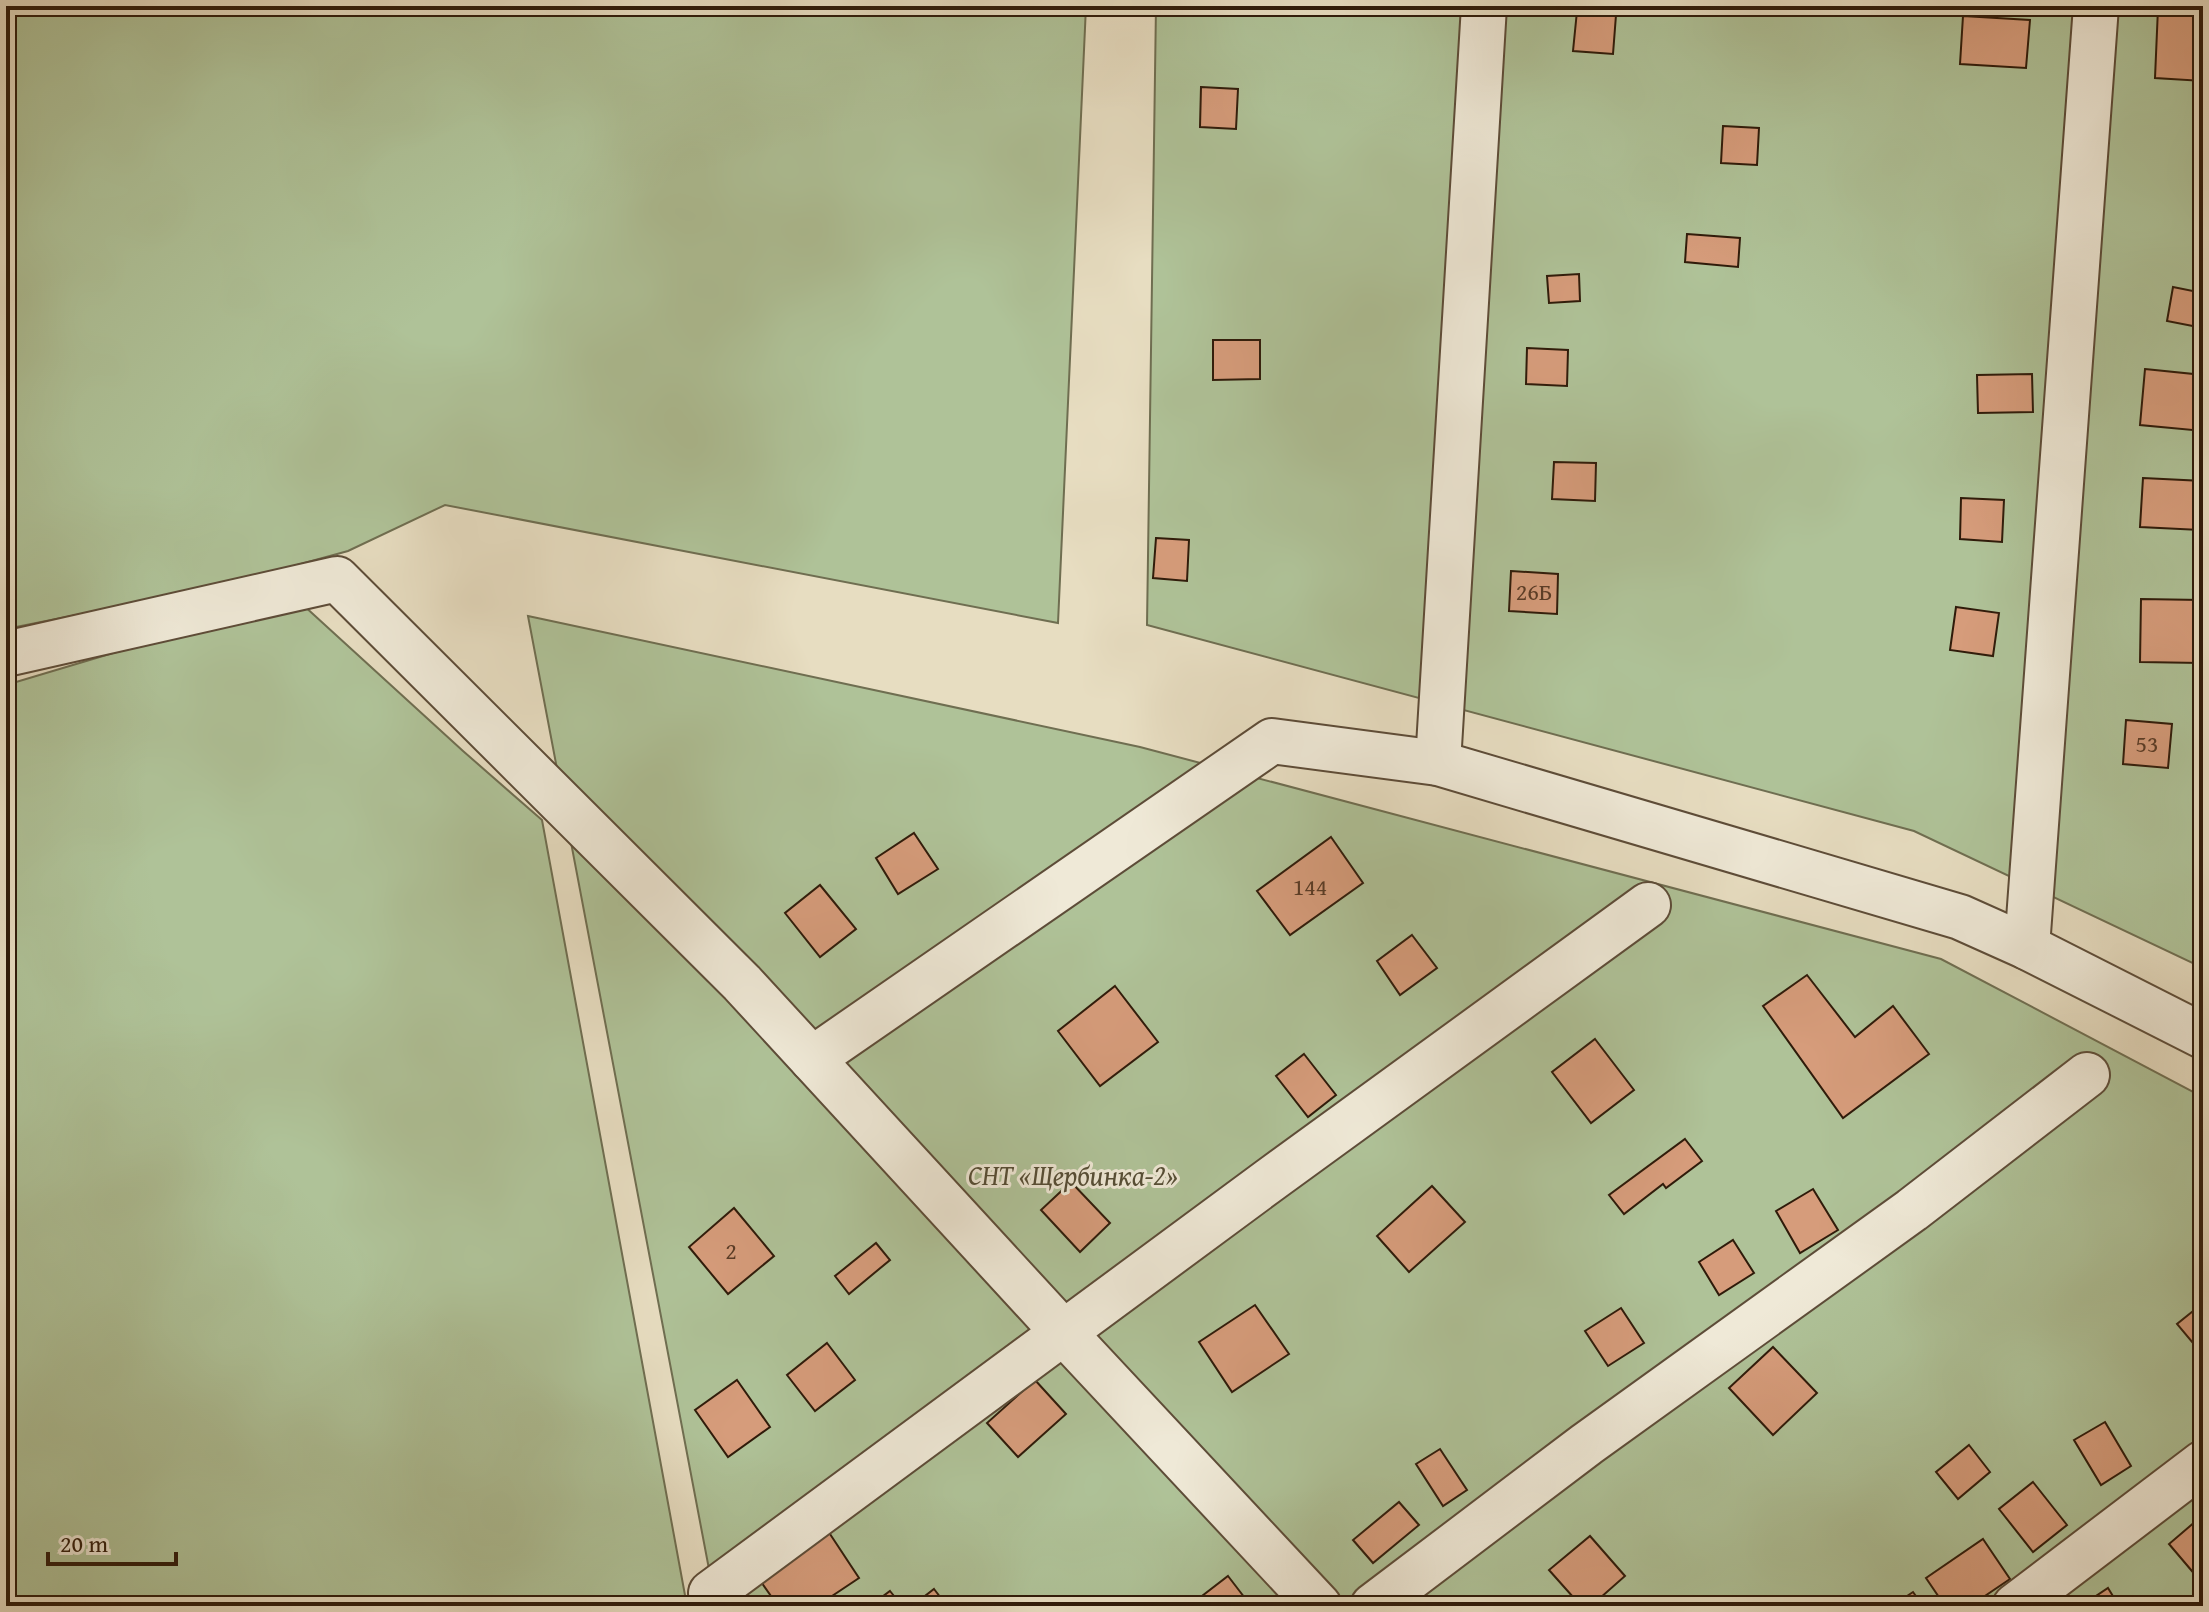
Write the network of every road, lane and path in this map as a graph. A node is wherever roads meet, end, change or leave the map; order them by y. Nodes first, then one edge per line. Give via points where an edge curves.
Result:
1 (1484, 6) edge
2 (2096, 6) edge
3 (6, 654) edge
4 (1438, 763) junction
5 (1648, 905) dead end
6 (2027, 947) junction
7 (2203, 1036) edge
8 (812, 1059) junction
9 (2087, 1075) dead end
10 (1064, 1333) junction
11 (2203, 1463) edge
12 (711, 1593) dead end
13 (1319, 1606) edge
14 (1373, 1606) edge
15 (2015, 1606) edge

1 - 4 street
2 - 6 street
3 - 8 street via 337,579
4 - 6 street via 1960,917
4 - 8 street via 1272,741
5 - 10 street
6 - 7 street
8 - 10 street
9 - 14 street
10 - 12 street
10 - 13 street
11 - 15 street

